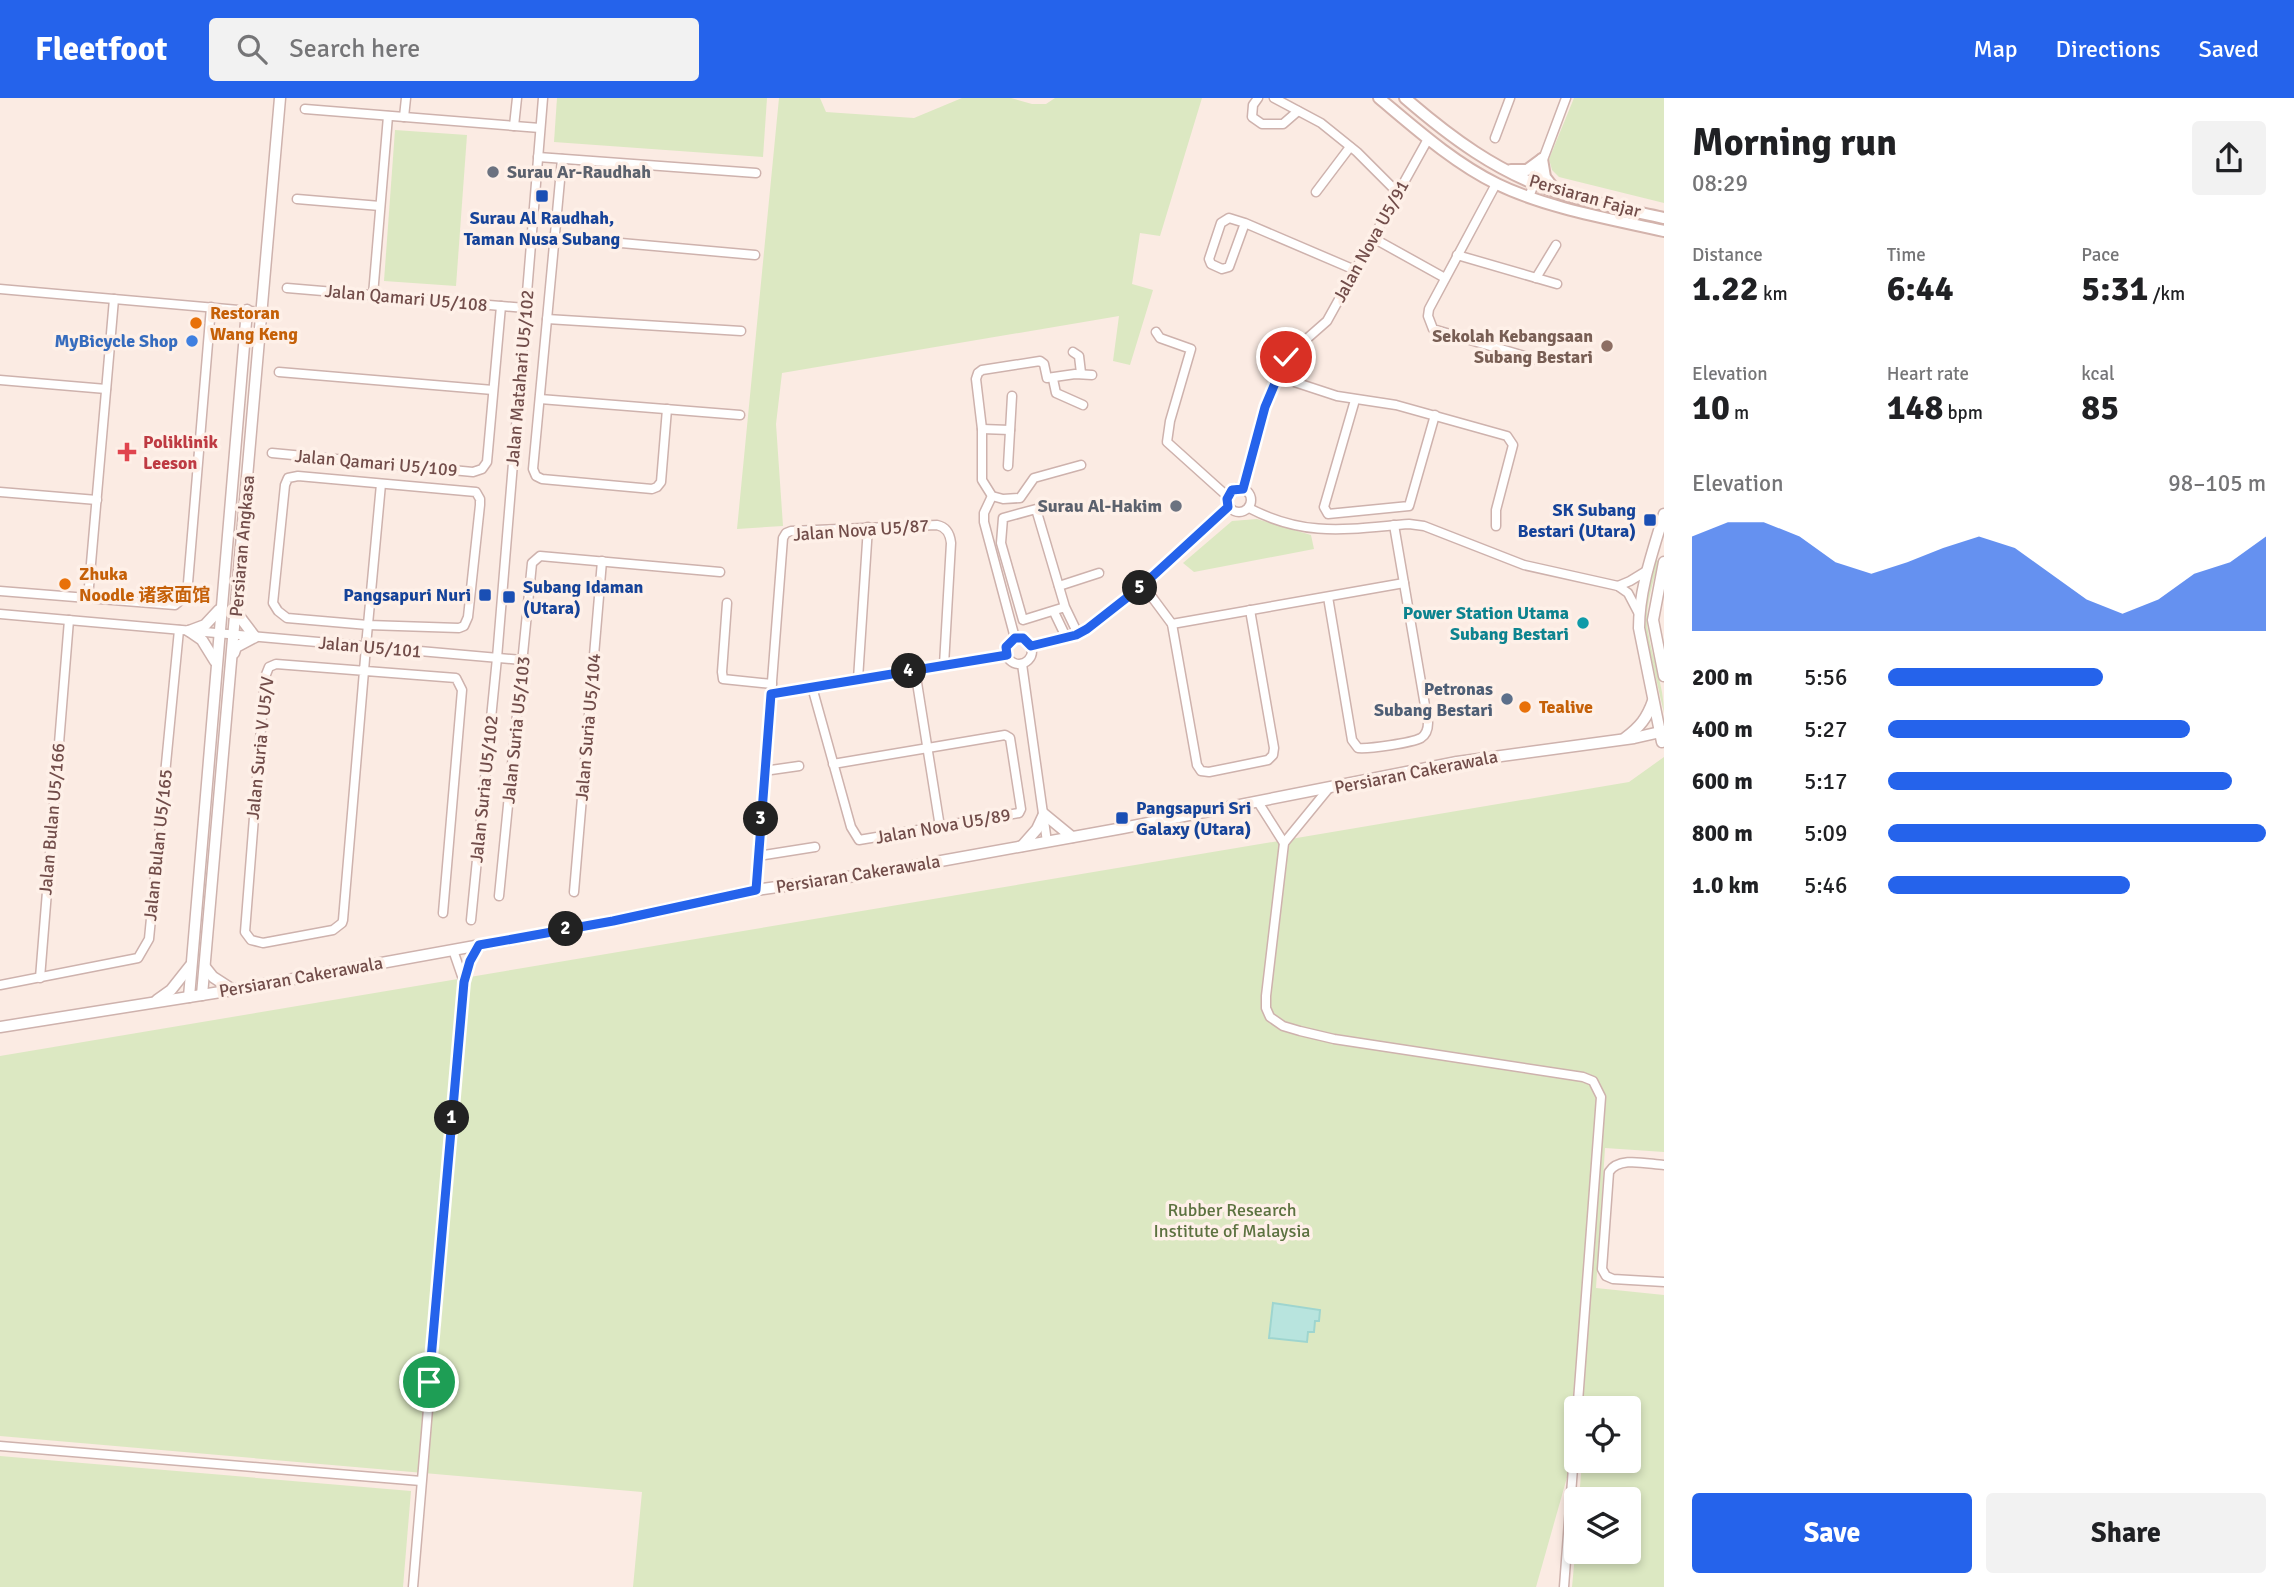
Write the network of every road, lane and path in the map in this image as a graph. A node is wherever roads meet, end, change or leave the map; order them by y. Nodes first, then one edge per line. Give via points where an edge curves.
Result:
1 (280, 98) edge
2 (406, 98) edge
3 (517, 98) edge
4 (542, 98) edge
5 (1258, 98) edge
6 (1274, 98) edge
7 (1379, 98) edge
8 (1405, 98) edge
9 (1510, 98) edge
10 (1566, 98) edge
11 (305, 109) dead end
12 (1298, 111) junction
13 (388, 116) junction
14 (404, 117) junction
15 (514, 126) junction
16 (540, 128) junction
17 (1495, 138) dead end
18 (1428, 139) junction
19 (1350, 147) junction
20 (538, 156) junction
21 (562, 159) junction
22 (1542, 159) junction
23 (1506, 170) junction
24 (756, 173) dead end
25 (1533, 183) junction
26 (1496, 184) junction
27 (1316, 192) dead end
28 (1556, 192) junction
29 (1398, 193) junction
30 (1529, 197) junction
31 (297, 199) dead end
32 (380, 206) junction
33 (1664, 219) edge
34 (1245, 223) junction
35 (1664, 230) edge
36 (554, 237) junction
37 (1373, 238) junction
38 (1556, 245) dead end
39 (755, 255) dead end
40 (1457, 255) junction
41 (1355, 270) junction
42 (1445, 278) junction
43 (1536, 278) junction
44 (1557, 284) dead end
45 (287, 288) dead end
46 (0, 289) edge
47 (373, 295) junction
48 (114, 299) junction
49 (501, 306) junction
50 (212, 307) junction
51 (526, 308) junction
52 (247, 310) junction
53 (262, 312) junction
54 (547, 319) junction
55 (741, 331) dead end
56 (1156, 332) dead end
57 (1073, 352) dead end
58 (1538, 359) dead end
59 (279, 372) dead end
60 (1081, 373) junction
61 (1092, 375) dead end
62 (1276, 376) junction
63 (1054, 379) junction
64 (0, 380) edge
65 (106, 390) junction
66 (493, 390) junction
67 (1012, 396) dead end
68 (540, 398) junction
69 (1355, 400) junction
70 (1083, 405) dead end
71 (667, 409) junction
72 (740, 415) dead end
73 (1435, 415) junction
74 (982, 429) junction
75 (1010, 430) junction
76 (272, 453) dead end
77 (1081, 465) dead end
78 (1008, 466) dead end
79 (380, 484) junction
80 (1243, 489) junction
81 (0, 492) edge
82 (992, 496) junction
83 (1227, 496) junction
84 (97, 500) junction
85 (1228, 507) junction
86 (1249, 508) junction
87 (1664, 514) edge
88 (1394, 525) junction
89 (1496, 526) dead end
90 (868, 527) junction
91 (602, 562) junction
92 (1664, 562) edge
93 (1648, 570) junction
94 (720, 572) dead end
95 (1099, 573) dead end
96 (1404, 583) junction
97 (1143, 585) junction
98 (1059, 586) junction
99 (1618, 586) junction
100 (0, 591) edge
101 (1328, 597) junction
102 (88, 598) junction
103 (727, 603) dead end
104 (1065, 607) junction
105 (220, 610) junction
106 (1250, 610) junction
107 (236, 612) junction
108 (1054, 612) junction
109 (0, 614) edge
110 (1639, 614) junction
111 (69, 620) junction
112 (1172, 624) junction
113 (368, 625) junction
114 (184, 630) junction
115 (218, 633) junction
116 (1078, 634) junction
117 (234, 635) junction
118 (255, 637) junction
119 (1066, 637) junction
120 (1015, 638) junction
121 (366, 646) junction
122 (1031, 646) junction
123 (1007, 655) junction
124 (497, 658) junction
125 (522, 660) junction
126 (215, 661) junction
127 (231, 661) junction
128 (1022, 664) junction
129 (944, 665) junction
130 (915, 670) junction
131 (364, 671) junction
132 (1664, 676) edge
133 (858, 679) junction
134 (772, 684) junction
135 (812, 687) junction
136 (771, 694) junction
137 (1654, 700) junction
138 (1663, 736) edge
139 (1630, 738) junction
140 (926, 749) junction
141 (833, 764) junction
142 (799, 766) dead end
143 (764, 771) junction
144 (1329, 788) junction
145 (1258, 802) junction
146 (1044, 814) junction
147 (940, 827) junction
148 (1072, 837) junction
149 (1047, 842) junction
150 (1284, 843) junction
151 (1022, 846) junction
152 (815, 847) dead end
153 (758, 856) junction
154 (756, 890) junction
155 (574, 892) dead end
156 (499, 896) dead end
157 (443, 912) dead end
158 (471, 920) dead end
159 (479, 945) junction
160 (453, 950) junction
161 (191, 965) junction
162 (205, 967) junction
163 (40, 978) junction
164 (464, 982) junction
165 (0, 985) edge
166 (233, 990) junction
167 (202, 995) junction
168 (189, 997) junction
169 (154, 1003) junction
170 (0, 1027) edge
171 (1664, 1165) edge
172 (1664, 1282) edge
173 (0, 1446) edge
174 (421, 1481) junction
175 (413, 1587) edge
176 (1564, 1587) edge

1 - 53 street, Persiaran Angkasa
2 - 14 street
3 - 15 street
4 - 16 street, Jalan Matahari U5/102
5 - 12 street via 1252,117 1262,124 1283,124
6 - 12 street
7 - 18 main road
8 - 23 main road, Persiaran Fajar via 1468,149
9 - 17 street
10 - 22 street
11 - 13 street
12 - 19 street
13 - 14 street
13 - 32 street
14 - 15 street
15 - 16 street
16 - 20 street, Jalan Matahari U5/102
18 - 26 main road
18 - 29 street, Jalan Nova U5/91
19 - 27 street
19 - 29 street
20 - 21 street
20 - 51 street, Jalan Matahari U5/102
21 - 24 street
21 - 36 street
22 - 23 main road via 1527,170
22 - 25 street
22 - 28 main road via 1545,177
23 - 25 main road, Persiaran Fajar
25 - 28 main road, Persiaran Fajar
25 - 30 street
26 - 30 main road
26 - 40 street
28 - 33 main road, Persiaran Fajar
29 - 37 street, Jalan Nova U5/91
30 - 35 main road
31 - 32 street
32 - 47 street
34 - 34 street via 1223,220 1211,264 1229,267
34 - 41 street
36 - 39 street
36 - 54 street
37 - 41 street, Jalan Nova U5/91
37 - 42 street
38 - 43 street
40 - 42 street
40 - 43 street
41 - 62 street, Jalan Nova U5/91 via 1327,321 1286,357
42 - 58 street via 1428,316 1433,329
43 - 44 street
45 - 47 street, Jalan Qamari U5/108
46 - 48 street
47 - 49 street, Jalan Qamari U5/108
48 - 50 street
48 - 65 street
49 - 51 street, Jalan Qamari U5/108
49 - 66 street, Jalan Qamari U5/109
50 - 52 street
50 - 102 street via 187,595 175,605
51 - 124 street, Jalan Matahari U5/102
52 - 53 street
52 - 105 street, Persiaran Angkasa
53 - 107 street, Persiaran Angkasa
54 - 55 street
54 - 68 street
56 - 83 street via 1160,338 1191,349 1167,442
57 - 60 street via 1080,359
59 - 66 street
60 - 61 street
60 - 63 street
62 - 69 street
62 - 80 street, Jalan Nova U5/91
63 - 70 street via 1056,393
63 - 74 street via 1047,379 1040,361 982,370 976,379
64 - 65 street
65 - 84 street
66 - 76 street, Jalan Qamari U5/109 via 487,461 478,471
67 - 75 street
68 - 71 street
68 - 71 street via 536,476 652,489 661,482
69 - 73 street
69 - 73 street via 1324,507 1333,514 1409,506
71 - 72 street
73 - 89 street via 1507,436 1512,442
74 - 75 street
74 - 82 street via 981,475
75 - 78 street
77 - 82 street via 1034,478 1020,498
79 - 113 street
79 - 113 street via 288,478 273,603 287,618
79 - 113 street via 479,495 464,626
80 - 83 street
80 - 86 street via 1251,497
81 - 84 street
82 - 120 street via 984,522
83 - 85 street
84 - 102 street
85 - 86 street via 1240,513
85 - 97 street
86 - 88 street via 1315,530
87 - 93 street
88 - 96 street
88 - 99 street via 1424,526 1524,565
90 - 129 street, Jalan Nova U5/87 via 937,525 948,532
90 - 133 street
90 - 134 street, Jalan Nova U5/87 via 784,535
91 - 94 street
91 - 125 street, Jalan Suria U5/103 via 540,556 532,563
91 - 155 street, Jalan Suria U5/104
92 - 132 street via 1653,620
93 - 99 street
93 - 110 street
95 - 98 street
96 - 101 street
96 - 101 street via 1428,728 1420,738 1369,749 1358,748 1352,740
97 - 112 street
97 - 116 street
98 - 104 street
98 - 108 street via 1037,509 1003,518 1001,543 1023,620
99 - 110 street via 1628,593
100 - 102 street
101 - 106 street
103 - 134 street via 723,679
104 - 108 street
104 - 116 street
105 - 114 street via 205,625
105 - 115 street, Persiaran Angkasa
106 - 112 street
106 - 112 street via 1273,755 1268,760 1209,772 1197,765
107 - 117 street, Persiaran Angkasa
107 - 118 street
108 - 119 street
109 - 111 street, Jalan U5/101
110 - 137 street via 1640,642
111 - 114 street, Jalan U5/101
111 - 163 street, Jalan Bulan U5/166
113 - 121 street
114 - 115 street, Jalan U5/101
114 - 126 street via 202,640
114 - 163 street, Jalan Bulan U5/165 via 149,939 138,958
115 - 117 street, Jalan U5/101
115 - 126 street, Persiaran Angkasa
116 - 119 street
117 - 118 street, Jalan U5/101
117 - 127 street, Persiaran Angkasa
118 - 121 street, Jalan U5/101
118 - 127 street via 236,647
119 - 122 street
120 - 122 street via 1023,638
120 - 123 street via 1006,647
121 - 124 street, Jalan U5/101
121 - 131 street
122 - 128 street via 1030,659
123 - 128 street
123 - 129 street
124 - 125 street, Jalan U5/101
124 - 158 street, Jalan Suria U5/102
125 - 156 street, Jalan Suria U5/103
126 - 161 street, Persiaran Angkasa
127 - 162 street, Persiaran Angkasa
128 - 146 street
129 - 130 street
130 - 133 street
130 - 140 street
131 - 131 street, Jalan Suria V U5/V via 343,920 340,927 262,943 251,940 245,932 266,671 276,664
131 - 157 street, Jalan Suria V U5/V via 456,678 462,690
133 - 135 street
134 - 136 street, Jalan Nova U5/87
135 - 136 street
135 - 141 street, Jalan Nova U5/89
136 - 143 street, Jalan Nova U5/87
137 - 138 street
137 - 139 street via 1647,718
138 - 139 street, Persiaran Cakerawala
139 - 144 street, Persiaran Cakerawala via 1457,762
140 - 141 street, Jalan Nova U5/89
140 - 147 street
140 - 147 street, Jalan Nova U5/89 via 1005,735 1010,738 1022,805 1019,813
141 - 147 street, Jalan Nova U5/89 via 859,840
142 - 143 street
143 - 153 street, Jalan Nova U5/87
144 - 145 street, Persiaran Cakerawala
144 - 150 street
145 - 148 street, Persiaran Cakerawala
145 - 150 street
146 - 148 street
146 - 149 street
146 - 151 street
148 - 149 street, Persiaran Cakerawala
149 - 151 street, Persiaran Cakerawala
150 - 176 street via 1266,996 1266,1008 1275,1022 1334,1039 1583,1077 1598,1088 1601,1097
151 - 154 street, Persiaran Cakerawala
152 - 153 street
153 - 154 street, Jalan Nova U5/87
154 - 159 street, Persiaran Cakerawala
159 - 160 street, Persiaran Cakerawala
159 - 164 street
160 - 164 street
160 - 166 street, Persiaran Cakerawala
161 - 168 street, Persiaran Angkasa
161 - 169 street
162 - 166 street
162 - 167 street, Persiaran Angkasa
163 - 165 street
164 - 174 street
166 - 167 street, Persiaran Cakerawala
167 - 168 street, Persiaran Cakerawala
168 - 169 street, Persiaran Cakerawala
169 - 170 street, Persiaran Cakerawala
171 - 172 street via 1620,1162 1609,1172 1602,1269 1613,1279
173 - 174 street
174 - 175 street

